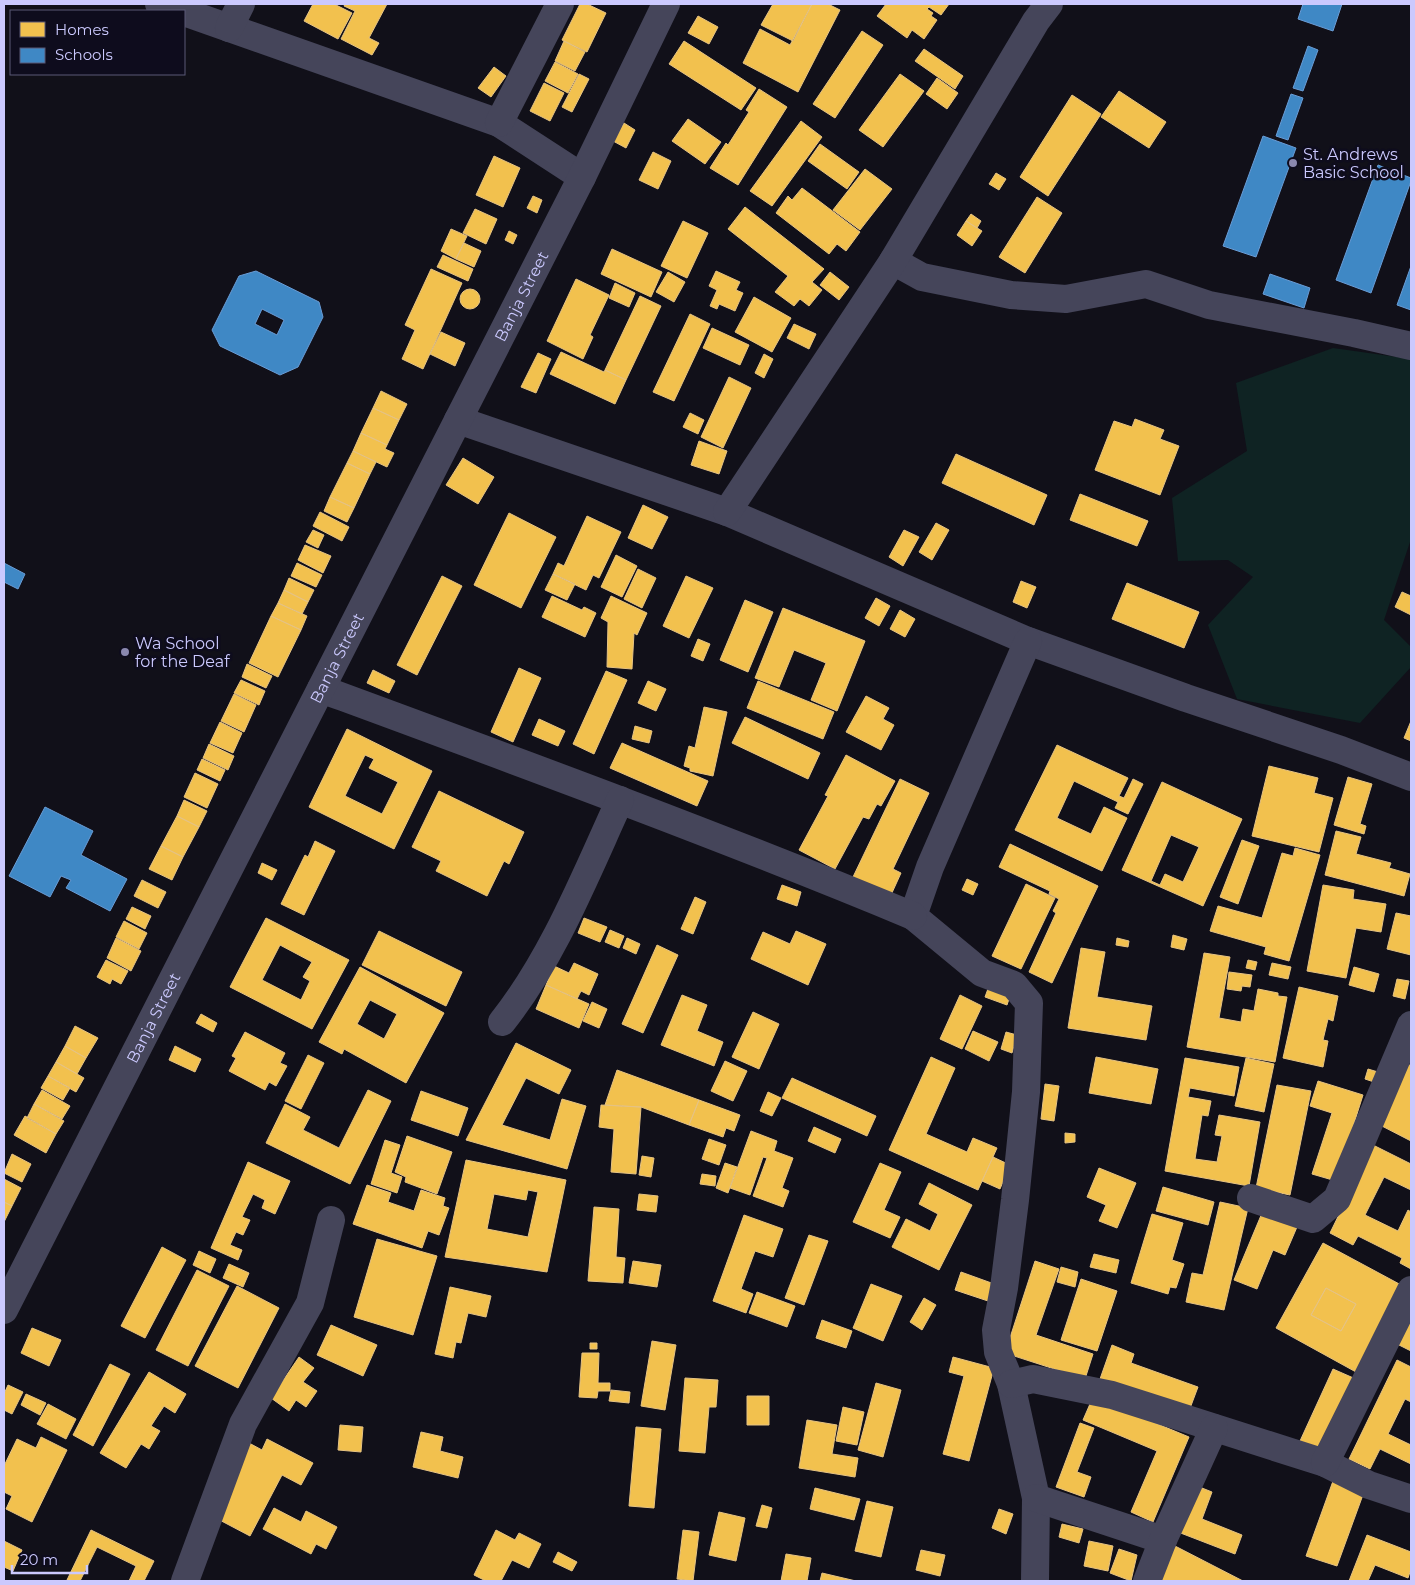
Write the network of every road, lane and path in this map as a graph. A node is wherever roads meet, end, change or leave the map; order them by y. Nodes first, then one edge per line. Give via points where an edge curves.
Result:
1 (159, 4) edge
2 (241, 4) edge
3 (560, 4) edge
4 (666, 4) edge
5 (1049, 4) edge
6 (176, 10) edge
7 (185, 13) edge
8 (229, 28) junction
9 (499, 122) junction
10 (582, 177) junction
11 (893, 261) junction
12 (1411, 346) edge
13 (458, 420) junction
14 (726, 512) junction
15 (1028, 641) junction
16 (321, 689) junction
17 (1411, 777) edge
18 (620, 800) junction
19 (913, 916) junction
20 (502, 1022) dead end
21 (1411, 1025) edge
22 (1251, 1198) dead end
23 (331, 1220) dead end
24 (1411, 1290) edge
25 (4, 1310) edge
26 (1011, 1384) junction
27 (1214, 1428) junction
28 (1325, 1463) junction
29 (1036, 1498) junction
30 (1411, 1499) edge
31 (1163, 1540) junction
32 (184, 1581) edge
33 (1035, 1581) edge
34 (1147, 1581) edge

1 - 6 street
2 - 8 street
3 - 9 street
4 - 10 street, Banja Street
5 - 11 street
7 - 8 street
8 - 9 street
9 - 10 street
10 - 13 street, Banja Street
11 - 12 street via 922,277 1011,294 1066,299 1146,284 1209,305
11 - 14 street
13 - 14 street
13 - 16 street, Banja Street
14 - 15 street
15 - 17 street
15 - 19 street via 930,867
16 - 18 street
16 - 25 street, Banja Street
18 - 19 street
18 - 20 street via 542,963
19 - 26 street via 982,973 1014,985 1029,1003 1026,1092 1004,1288 996,1330 998,1352
21 - 22 street via 1336,1199 1313,1218
23 - 32 street via 310,1304 243,1424
24 - 28 street
26 - 27 street via 1033,1379 1112,1395
26 - 29 street
27 - 28 street
27 - 31 street
28 - 30 street via 1369,1485
29 - 31 street
29 - 33 street
31 - 34 street

